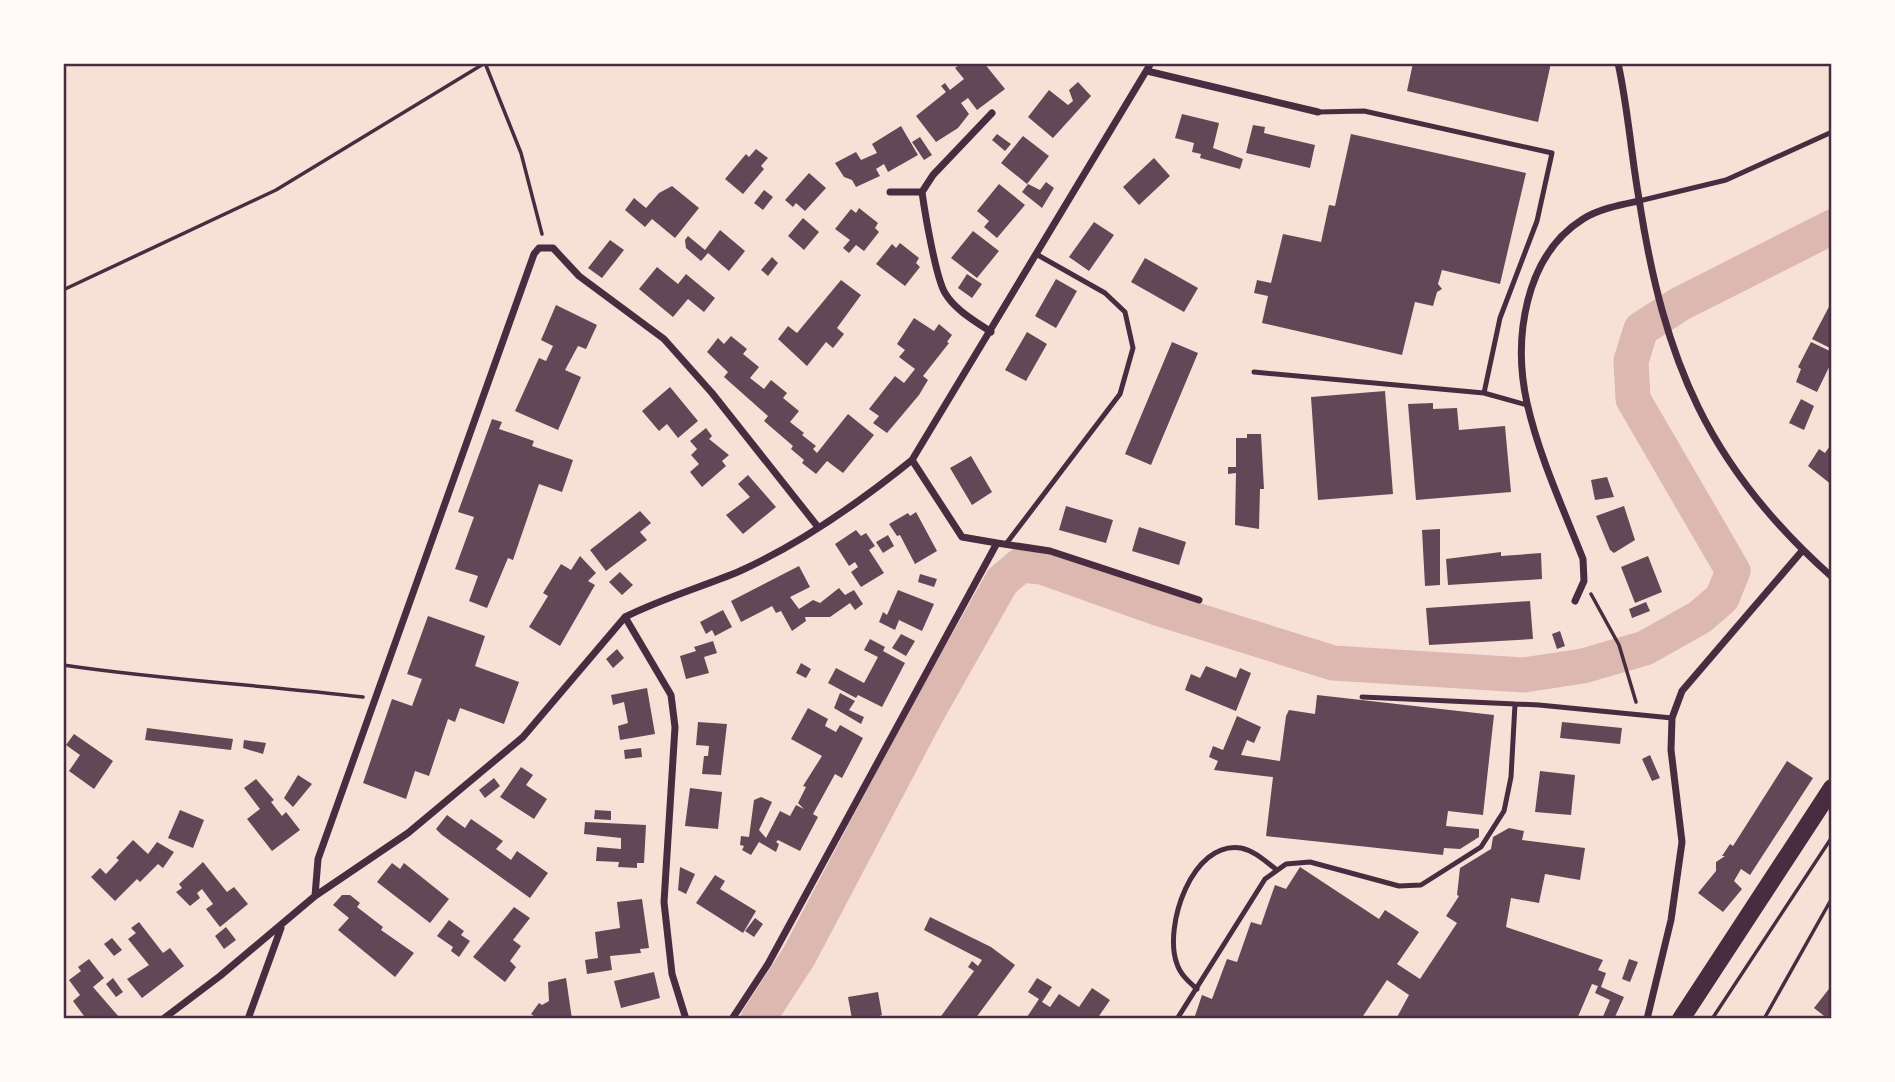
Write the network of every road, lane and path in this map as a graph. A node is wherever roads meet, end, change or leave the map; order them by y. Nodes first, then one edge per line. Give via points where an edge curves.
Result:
1 (485, 63) edge
2 (1151, 63) edge
3 (1618, 63) edge
4 (1147, 71) junction
5 (1318, 112) joint
6 (992, 113) dead end
7 (1832, 132) edge
8 (890, 192) dead end
9 (922, 192) junction
10 (1639, 201) junction
11 (545, 246) junction
12 (1036, 254) junction
13 (63, 290) edge
14 (991, 332) junction
15 (1254, 372) dead end
16 (1484, 393) junction
17 (1527, 405) junction
18 (912, 460) junction
19 (818, 527) junction
20 (1002, 544) junction
21 (1802, 551) junction
22 (1832, 577) edge
23 (1584, 581) junction
24 (1199, 600) dead end
25 (1575, 601) dead end
26 (625, 617) junction
27 (63, 665) edge
28 (1362, 697) dead end
29 (376, 698) junction
30 (1516, 704) junction
31 (1639, 715) junction
32 (1672, 718) junction
33 (1832, 788) edge
34 (1832, 837) edge
35 (1278, 870) junction
36 (315, 896) junction
37 (1832, 898) edge
38 (281, 926) junction
39 (1197, 989) junction
40 (163, 1019) edge
41 (248, 1019) edge
42 (686, 1019) edge
43 (732, 1019) edge
44 (1177, 1019) edge
45 (1647, 1019) edge
46 (1681, 1019) edge
47 (1712, 1019) edge
48 (1764, 1019) edge

1 - 11 path via 520,153
1 - 13 path via 276,190
2 - 4 street
3 - 10 street
4 - 5 street
4 - 12 street
5 - 16 lane via 1364,111 1552,153 1537,221 1500,318
6 - 9 street
7 - 10 lane via 1726,180
8 - 9 street
9 - 14 street via 946,295
10 - 17 street via 1583,219 1539,266 1530,291 1522,349
10 - 21 street via 1669,337 1704,423 1746,488
11 - 19 street via 664,339
11 - 29 street via 534,254
12 - 14 street
12 - 20 lane via 1105,293 1125,312 1133,348 1120,394
14 - 18 street
15 - 16 lane
16 - 17 lane
17 - 23 street via 1583,559
18 - 19 street
18 - 20 street via 962,537
19 - 26 street via 741,570
20 - 24 street via 1051,551
20 - 43 street via 768,964
21 - 22 street
21 - 32 street via 1682,691
23 - 25 street
23 - 31 path via 1619,645
26 - 36 street via 523,737 408,833
26 - 42 street via 671,695 675,727 664,902 672,974
27 - 29 path
28 - 30 lane
29 - 36 street via 318,859
30 - 31 lane
30 - 35 lane via 1504,811 1481,847 1421,885 1399,886 1310,862 1286,864
31 - 32 lane
32 - 45 street via 1671,750 1682,842 1671,920
33 - 46 main road
34 - 47 path
35 - 39 lane via 1258,889
35 - 39 lane via 1252,851 1239,848 1212,854 1199,869 1179,901 1174,921 1177,965
36 - 38 street
37 - 48 path
38 - 40 street
38 - 41 street
39 - 44 lane

